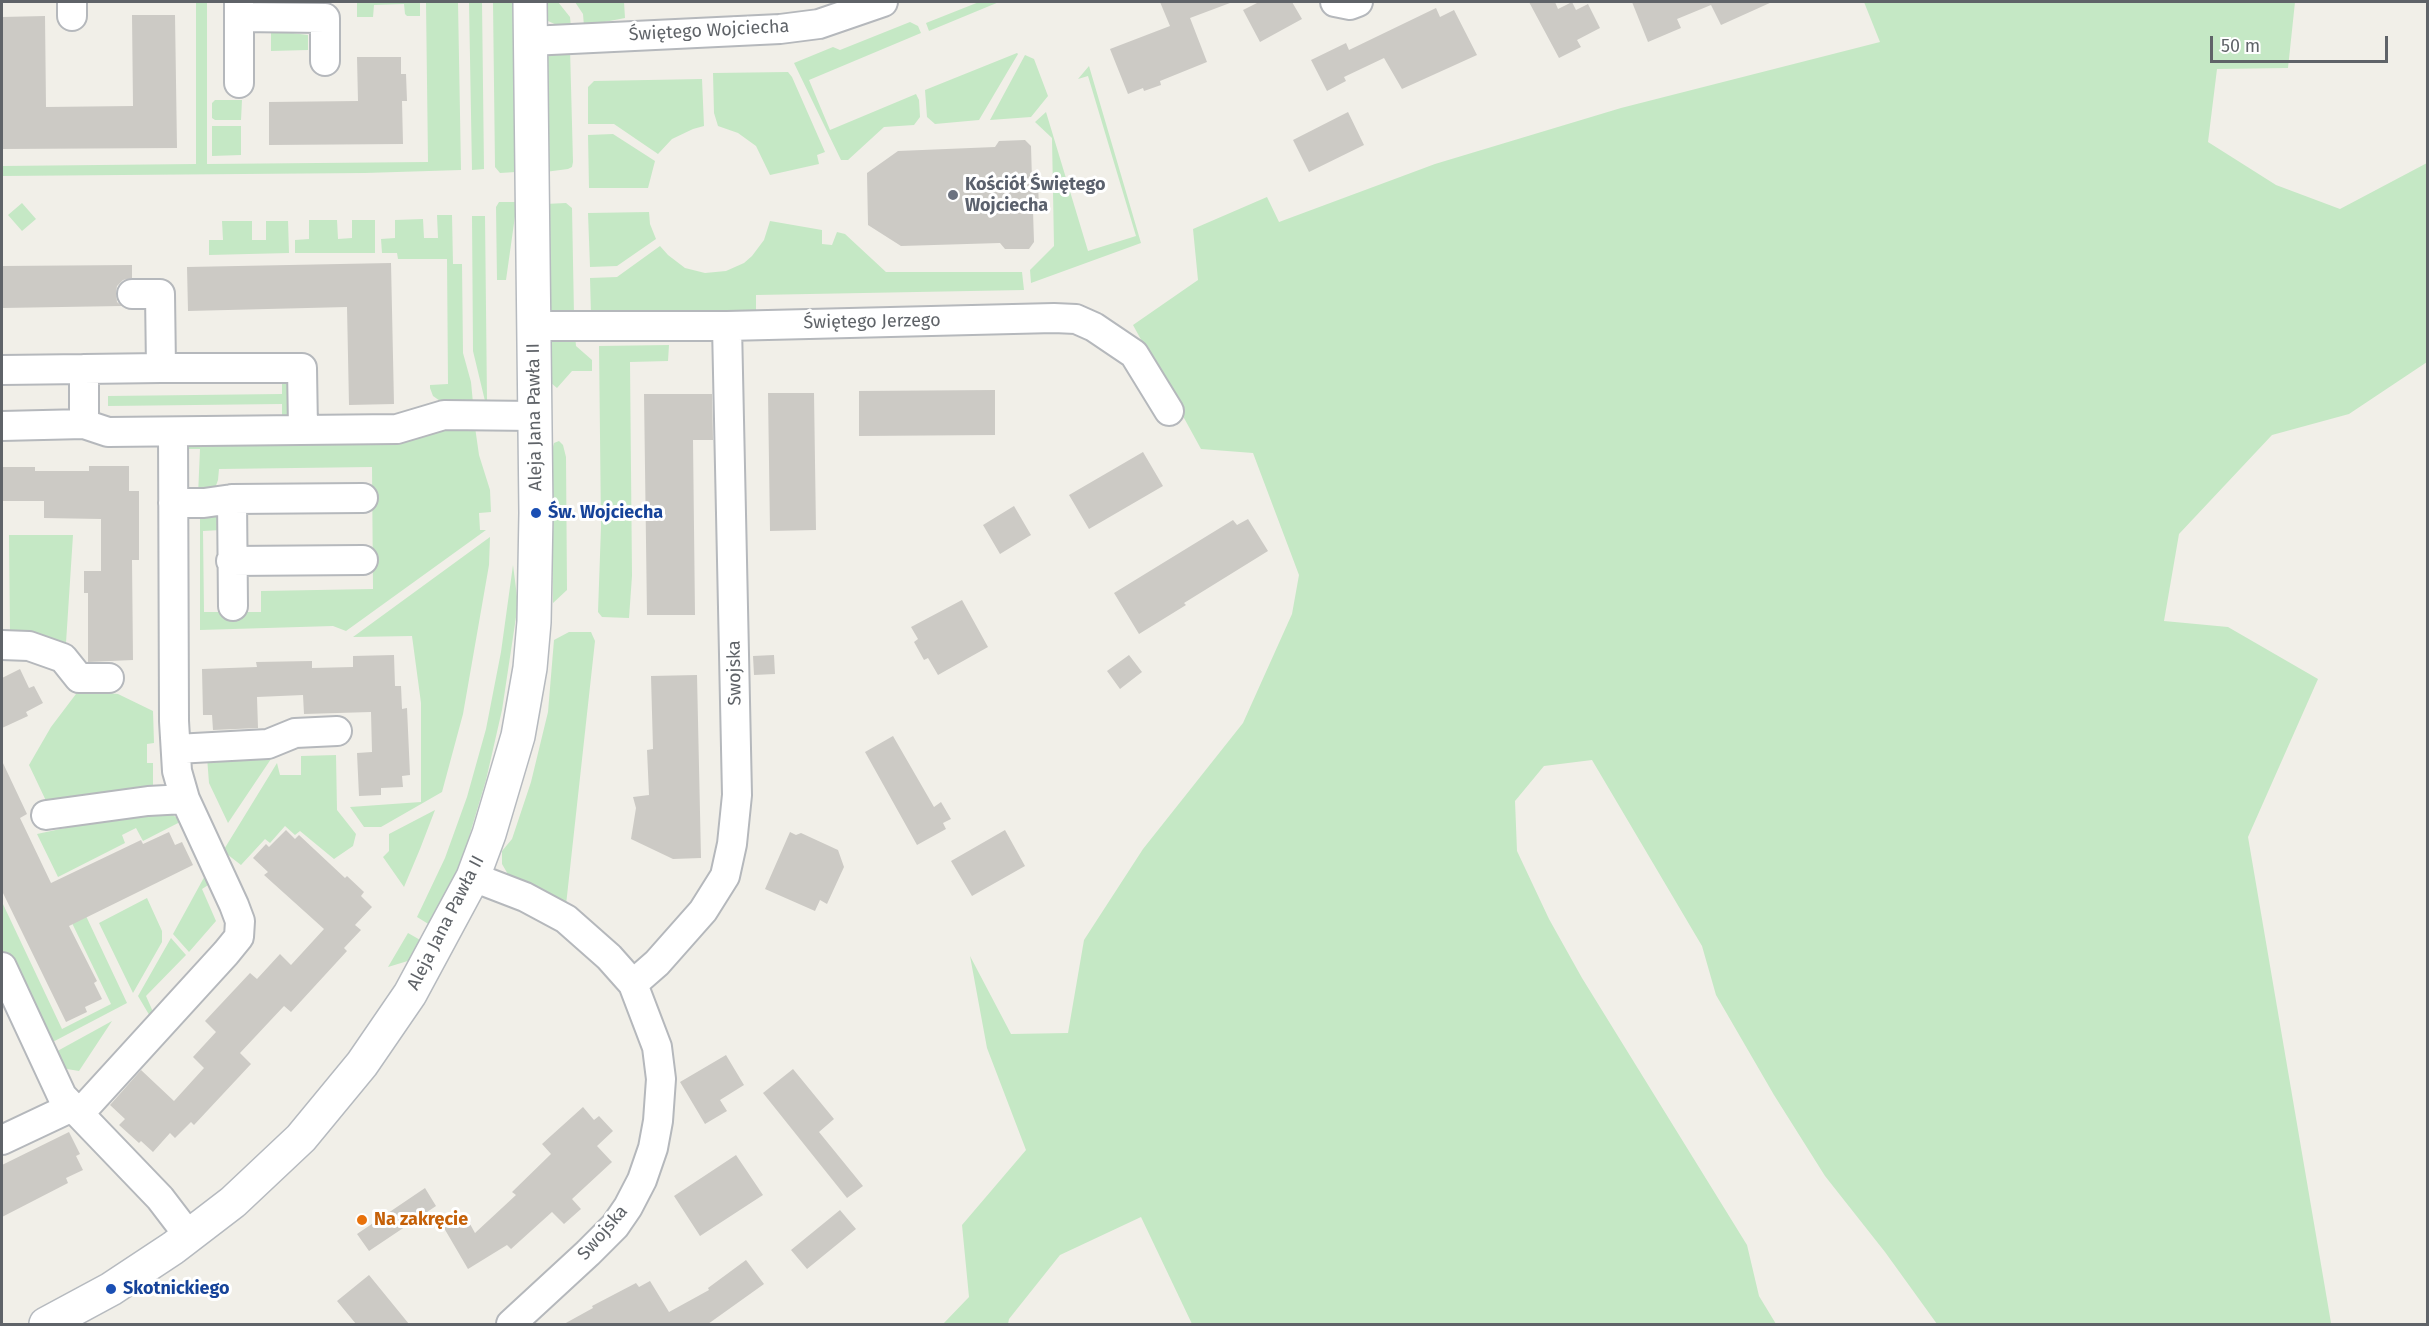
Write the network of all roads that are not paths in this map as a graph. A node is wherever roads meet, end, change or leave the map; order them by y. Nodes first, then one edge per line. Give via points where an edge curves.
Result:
1 (530, 2) edge
2 (883, 2) edge
3 (1335, 2) edge
4 (1358, 2) edge
5 (239, 9) edge
6 (325, 10) edge
7 (530, 41) junction
8 (325, 61) dead end
9 (239, 83) dead end
10 (132, 294) dead end
11 (534, 326) junction
12 (727, 326) junction
13 (161, 368) junction
14 (84, 369) junction
15 (2, 370) edge
16 (1169, 411) dead end
17 (535, 416) junction
18 (84, 424) junction
19 (2, 426) edge
20 (303, 429) junction
21 (173, 432) junction
22 (363, 498) dead end
23 (232, 499) junction
24 (173, 503) junction
25 (363, 560) dead end
26 (231, 561) junction
27 (232, 606) dead end
28 (2, 645) edge
29 (109, 678) dead end
30 (337, 731) dead end
31 (176, 749) junction
32 (185, 799) junction
33 (46, 815) dead end
34 (473, 877) junction
35 (2, 967) edge
36 (633, 984) junction
37 (76, 1111) junction
38 (2, 1140) edge
39 (189, 1236) junction
40 (514, 1323) edge
41 (46, 1324) edge

1 - 7 street, Aleja Jana Pawła II
2 - 7 street, Świętego Wojciecha via 819,24
3 - 4 street
5 - 6 street
5 - 9 street
6 - 8 street
7 - 11 street, Aleja Jana Pawła II
10 - 13 street via 160,294
11 - 12 street, Świętego Jerzego
11 - 17 street, Aleja Jana Pawła II
12 - 16 street, Świętego Jerzego via 1076,320 1094,327 1134,354
12 - 36 street, Swojska via 736,772 732,844 725,876 703,911
13 - 14 street
13 - 20 street via 302,368
14 - 15 street
14 - 18 street
17 - 20 street via 444,415 398,429
17 - 34 street, Aleja Jana Pawła II via 535,602 530,668 503,793
18 - 19 street
18 - 21 street via 108,432
20 - 21 street
21 - 24 street
22 - 23 street
23 - 24 street
23 - 26 street
24 - 31 street
25 - 26 street
26 - 27 street
28 - 29 street via 29,646 63,658 79,678
30 - 31 street via 295,733 268,744
31 - 32 street
32 - 33 street
32 - 37 street via 234,904 240,921 239,937
34 - 36 street, Swojska via 525,897 566,919
34 - 39 street, Aleja Jana Pawła II via 410,994 350,1080 301,1138 233,1202
35 - 37 street via 62,1096
36 - 40 street, Swojska via 657,1047 661,1079 653,1148 642,1180 615,1226
37 - 38 street
37 - 39 street via 160,1198
39 - 41 street, Aleja Jana Pawła II via 111,1289

